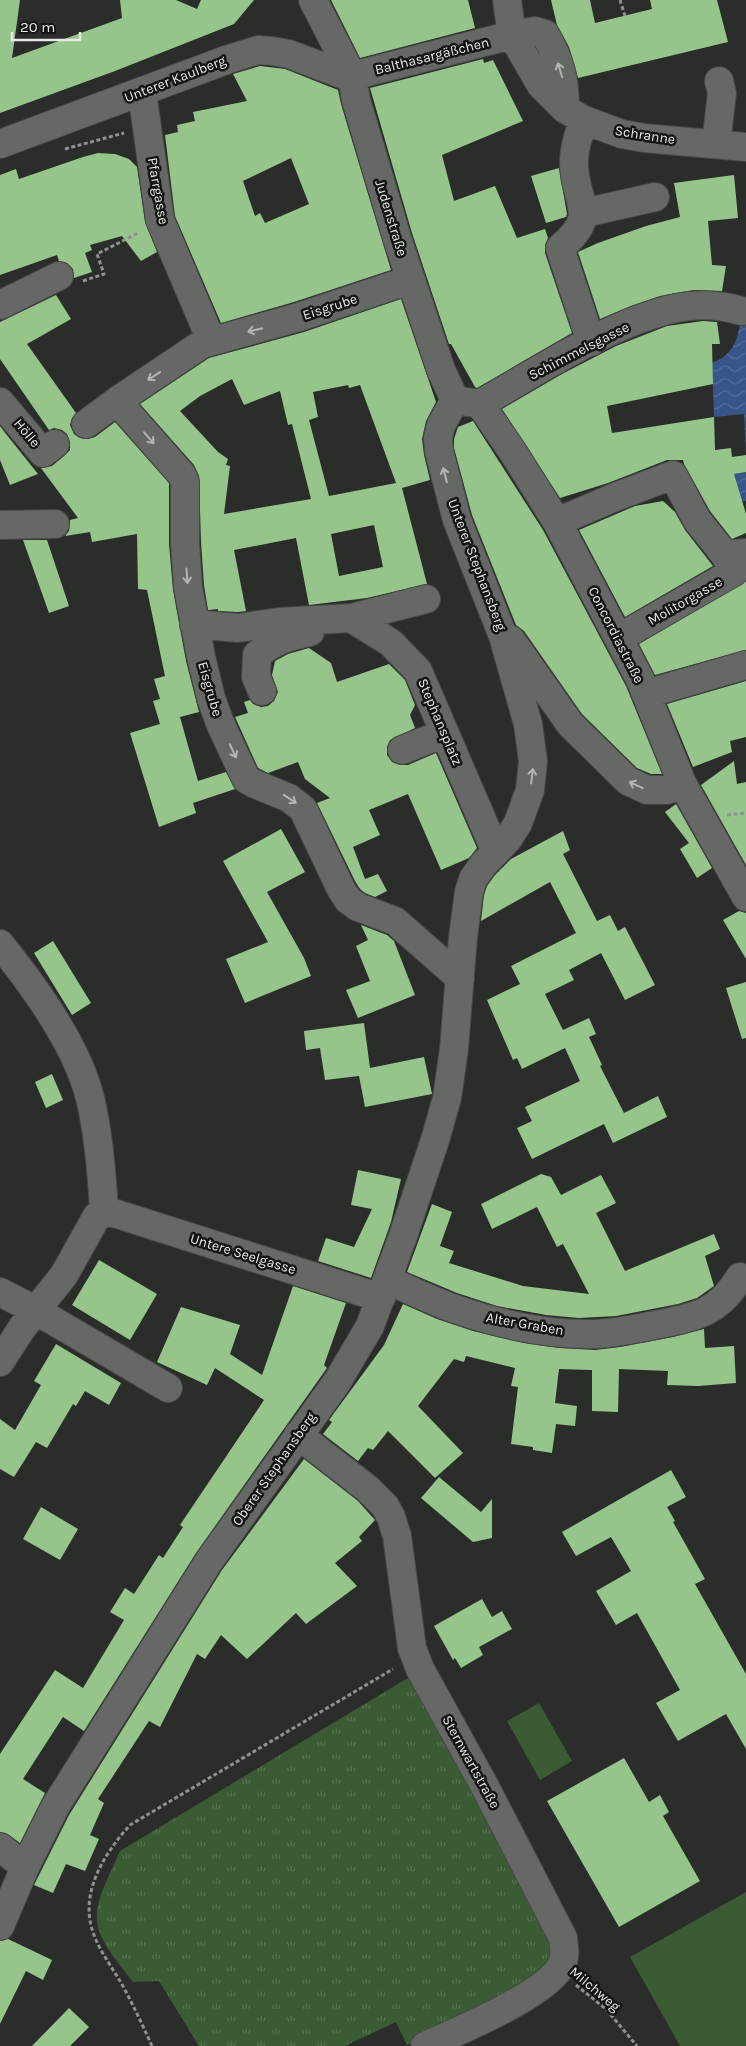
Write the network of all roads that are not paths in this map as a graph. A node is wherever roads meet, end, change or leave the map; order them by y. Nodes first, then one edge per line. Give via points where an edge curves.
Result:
1 (313, 0) edge
2 (507, 0) edge
3 (512, 36) junction
4 (352, 76) junction
5 (719, 81) dead end
6 (142, 92) junction
7 (574, 114) junction
8 (0, 144) edge
9 (733, 145) edge
10 (654, 197) dead end
11 (584, 213) junction
12 (58, 276) road end
13 (410, 280) junction
14 (0, 305) edge
15 (742, 311) dead end
16 (211, 340) junction
17 (591, 342) junction
18 (117, 401) junction
19 (0, 402) edge
20 (468, 402) junction
21 (86, 424) dead end
22 (56, 444) dead end
23 (557, 522) junction
24 (56, 524) dead end
25 (0, 525) edge
26 (736, 554) edge
27 (426, 599) dead end
28 (342, 619) junction
29 (194, 624) junction
30 (503, 636) junction
31 (619, 638) junction
32 (746, 664) edge
33 (262, 691) dead end
34 (646, 694) junction
35 (445, 733) junction
36 (402, 750) dead end
37 (682, 783) junction
38 (496, 852) junction
39 (746, 897) edge
40 (0, 944) edge
41 (460, 978) junction
42 (104, 1212) junction
43 (740, 1277) dead end
44 (384, 1289) junction
45 (0, 1292) edge
46 (35, 1310) junction
47 (0, 1362) edge
48 (168, 1388) dead end
49 (298, 1435) junction
50 (0, 1847) edge
51 (25, 1867) junction
52 (2, 1917) edge
53 (425, 2046) edge

1 - 4 street, Judenstraße
2 - 3 street, Schranne
3 - 4 street, Balthasargäßchen
3 - 7 street, Schranne via 542,85
4 - 6 street, Unterer Kaulberg via 289,54 258,50
4 - 13 street, Judenstraße via 356,100
5 - 9 street
6 - 8 street, Unterer Kaulberg
6 - 16 street, Pfarrgasse via 160,220
7 - 9 street, Schranne via 622,134
7 - 11 street via 577,139 574,162
10 - 11 street
11 - 17 street via 574,236 560,248
12 - 14 street
13 -> 16 street, Eisgrube via 299,317
13 - 20 street, Judenstraße via 441,370
15 - 17 street, Schimmelsgasse via 713,305 679,308 635,322
16 -> 18 street, Eisgrube
17 - 20 street, Schimmelsgasse
18 - 21 street, Eisgrube
18 -> 29 street, Eisgrube via 185,482 185,543
19 - 22 street, Hölle via 43,454
20 - 23 street, Concordiastraße via 513,452
30 -> 20 street, Unterer Stephansberg via 457,520 439,451 441,425
23 - 26 street via 673,475 697,520
23 - 31 street, Concordiastraße
24 - 25 street
26 - 31 street, Molitorgasse via 734,572
27 - 28 street
28 - 29 street via 238,628
28 - 33 street via 312,631 286,636 256,655 256,677
28 - 35 street, Stephansplatz via 391,643 418,671
29 -> 41 street, Eisgrube via 211,698 246,779 289,798 303,809 348,900 395,921
37 -> 30 street, Unterer Stephansberg via 667,790 648,790 628,781 570,724 511,640
38 -> 30 street, Oberer Stephansberg via 508,839 526,805 533,761 528,724
31 - 34 street, Concordiastraße
32 - 34 street
34 - 37 street, Concordiastraße
35 - 36 street
35 - 38 street, Stephansplatz
37 - 39 street, Concordiastraße
38 - 41 street, Oberer Stephansberg via 473,879 469,892
40 - 42 street via 31,983 74,1056 90,1097 102,1174
41 - 44 street, Oberer Stephansberg via 447,1098
42 - 44 street, Untere Seelgasse
42 - 46 street via 97,1216 64,1275
43 - 44 street, Alter Graben via 722,1302 697,1316 596,1334 549,1332 462,1312
44 - 49 street, Oberer Stephansberg via 370,1326 337,1382
45 - 46 street
46 - 47 street
46 - 48 street
49 - 51 street, Oberer Stephansberg via 209,1561 55,1807
49 - 53 street, Sternwartstraße via 368,1489 391,1517 398,1536 415,1657 563,1938 563,1962 549,1981 505,2008
50 - 51 street
51 - 52 street, Oberer Stephansberg

